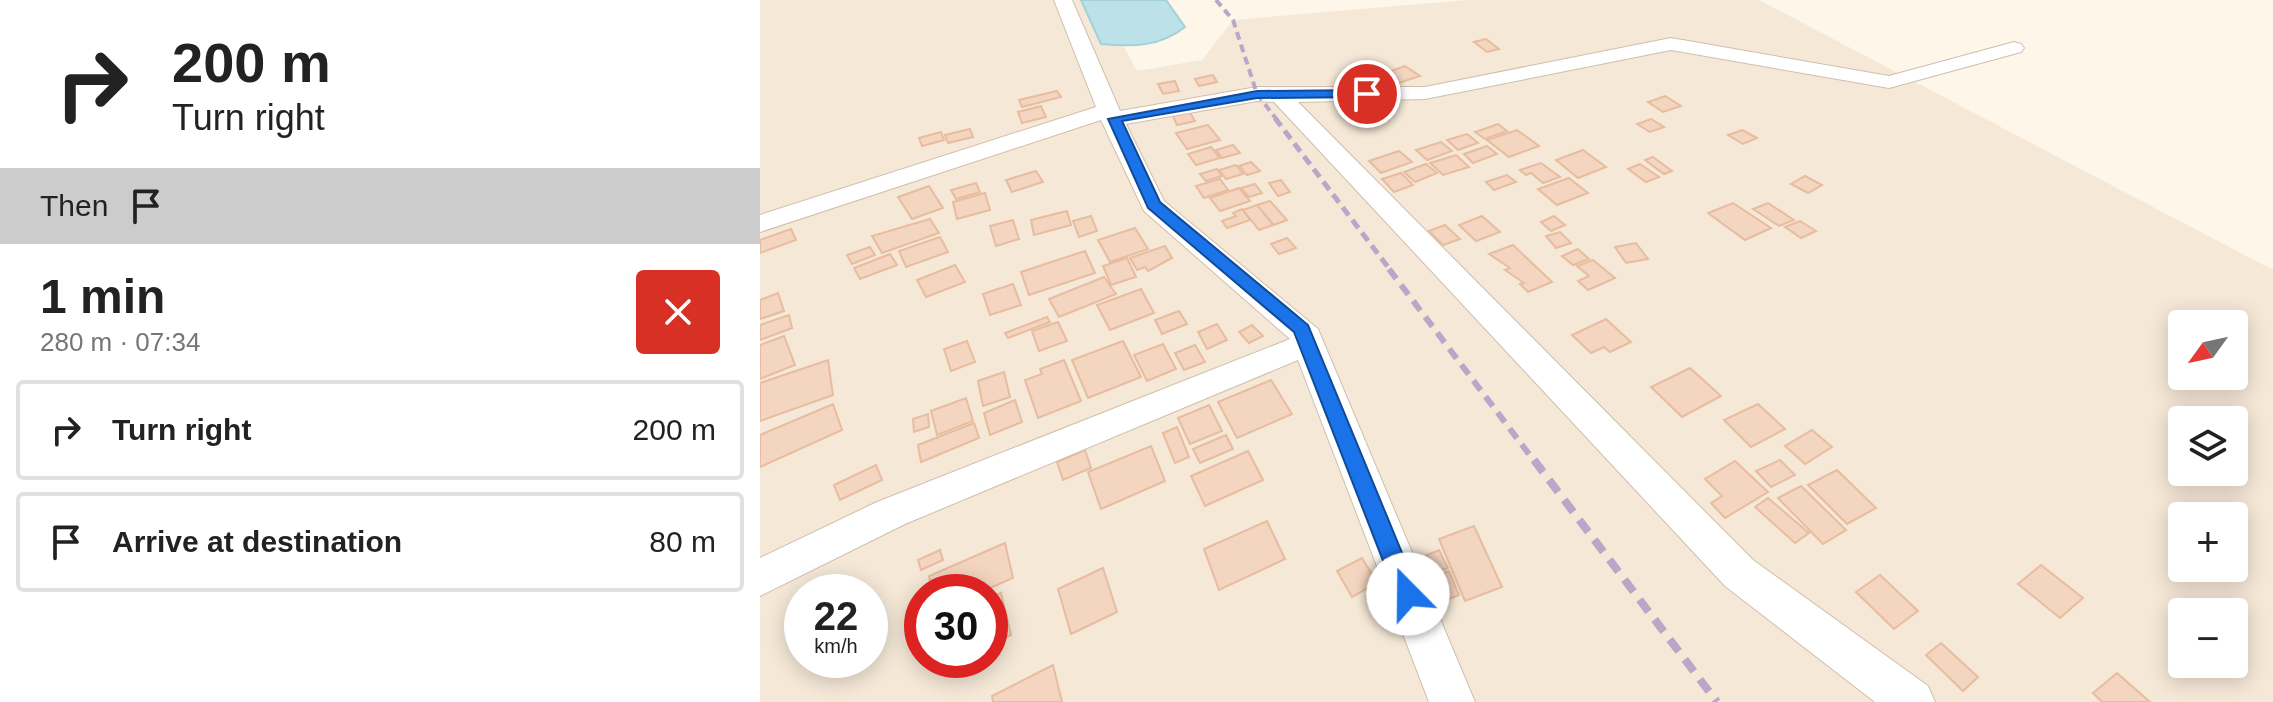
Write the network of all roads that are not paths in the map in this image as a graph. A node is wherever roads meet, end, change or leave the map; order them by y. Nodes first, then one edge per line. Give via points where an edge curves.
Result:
1 (1063, 0) edge
2 (2014, 48) dead end
3 (1280, 96) junction
4 (1111, 115) junction
5 (760, 224) edge
6 (1307, 344) junction
7 (760, 578) edge
8 (1452, 702) edge
9 (1912, 702) edge

1 - 4 street
2 - 3 street via 1889,82 1671,44 1425,93
3 - 4 street via 1257,94
3 - 9 street via 1739,573
4 - 5 street
4 - 6 street via 1153,205 1302,329
6 - 7 street via 891,513
6 - 8 street

